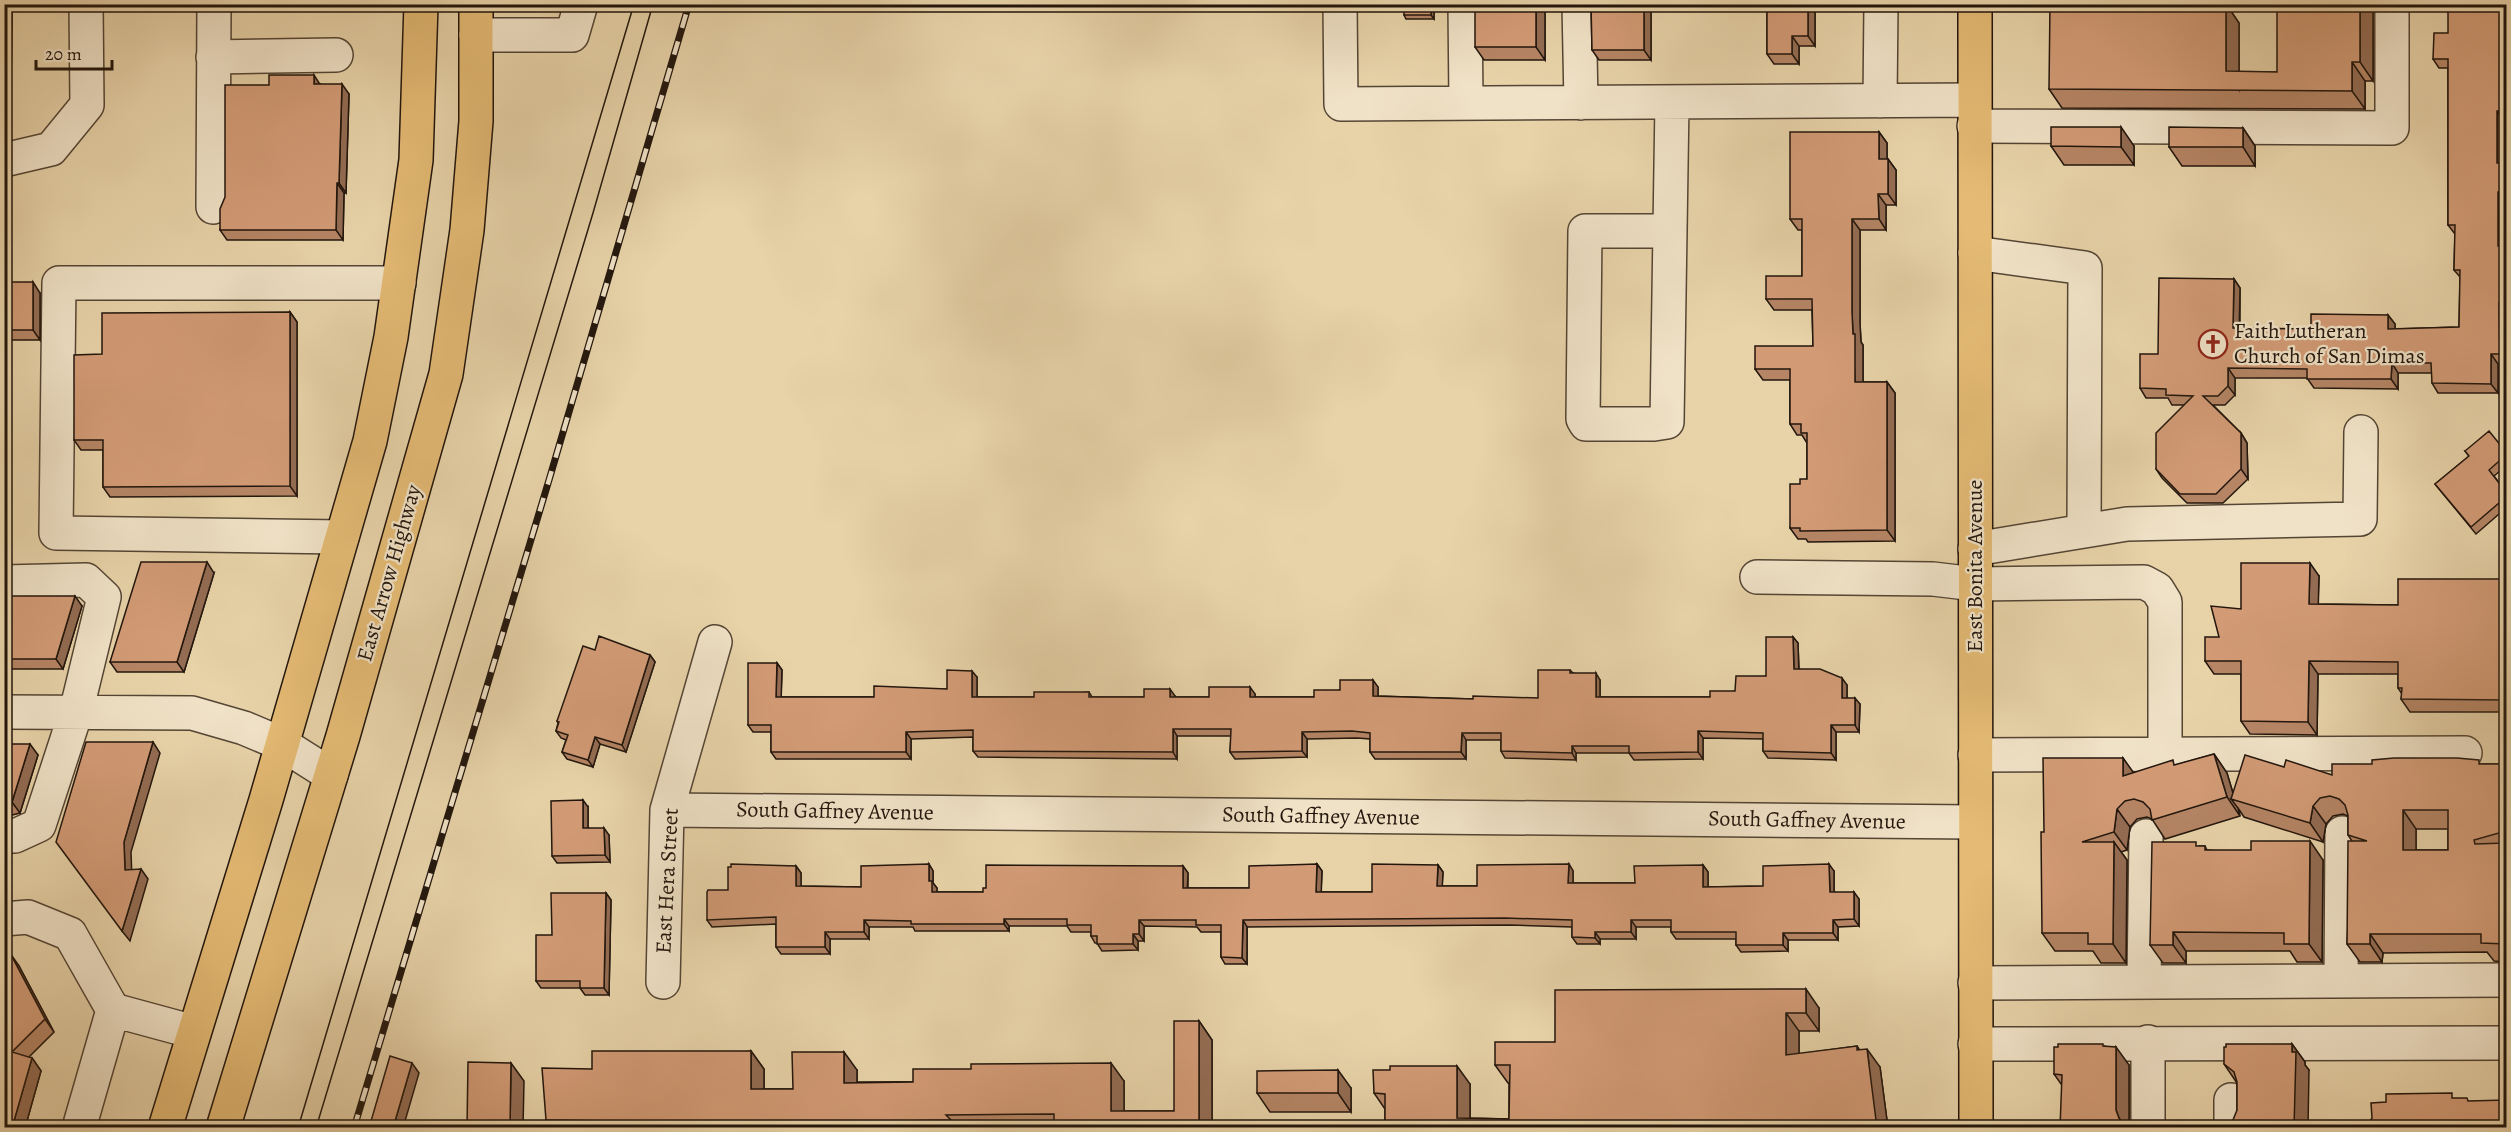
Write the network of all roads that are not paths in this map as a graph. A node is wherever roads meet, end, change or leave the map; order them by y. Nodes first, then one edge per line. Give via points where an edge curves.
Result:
1 (86, 4) edge
2 (214, 4) edge
3 (422, 4) edge
4 (581, 4) edge
5 (1340, 4) edge
6 (1465, 4) edge
7 (1579, 4) edge
8 (1881, 4) edge
9 (1975, 4) edge
10 (2392, 4) edge
11 (476, 20) edge
12 (336, 55) dead end
13 (213, 57) junction
14 (1880, 101) junction
15 (1672, 102) junction
16 (1581, 103) junction
17 (1466, 104) junction
18 (1974, 113) junction
19 (4, 160) edge
20 (213, 207) dead end
21 (1670, 231) junction
22 (1974, 253) junction
23 (399, 283) junction
24 (2361, 432) dead end
25 (2084, 530) junction
26 (342, 537) junction
27 (1975, 549) junction
28 (1757, 577) dead end
29 (4, 582) edge
30 (1975, 584) junction
31 (715, 642) dead end
32 (4, 712) edge
33 (76, 712) junction
34 (282, 744) junction
35 (2465, 753) dead end
36 (2165, 754) junction
37 (1975, 755) junction
38 (331, 775) junction
39 (667, 810) junction
40 (1975, 822) junction
41 (2342, 833) edge
42 (4, 836) edge
43 (2146, 836) edge
44 (4, 919) edge
45 (2506, 980) edge
46 (2341, 981) junction
47 (663, 982) dead end
48 (2145, 982) junction
49 (1975, 983) junction
50 (113, 1010) junction
51 (195, 1032) junction
52 (2148, 1042) junction
53 (2506, 1043) edge
54 (1975, 1044) junction
55 (79, 1128) edge
56 (165, 1128) edge
57 (223, 1128) edge
58 (1977, 1128) edge
59 (2148, 1128) edge

1 - 19 street via 87,105 51,149
2 - 13 street
3 - 23 main road via 416,160
4 - 11 street via 572,35
5 - 17 street via 1341,105
6 - 17 street
7 - 16 street
8 - 14 street
9 - 18 main road, East Bonita Avenue
10 - 18 street via 2392,128
11 - 38 main road, East Arrow Highway via 476,121 469,208 446,374
12 - 13 street
13 - 20 street
14 - 15 street
14 - 18 street
15 - 16 street
15 - 21 street
16 - 17 street
18 - 22 main road, East Bonita Avenue
21 - 21 street via 1667,422 1586,424 1585,231
22 - 25 street via 2085,268
22 - 27 main road, East Bonita Avenue
23 - 26 main road via 370,441
23 - 26 street via 59,283 56,532
24 - 25 street via 2360,519 2127,524
25 - 27 street
26 - 34 main road
27 - 30 main road, East Bonita Avenue
28 - 30 street via 1933,579
29 - 33 street via 86,580 104,597
30 - 36 street via 2144,582 2157,589 2165,602
30 - 37 main road, East Bonita Avenue
31 - 39 street, East Hera Street
32 - 33 street
33 - 34 street via 192,713
33 - 42 street via 39,825 15,836
34 - 38 street
34 - 51 main road
35 - 36 street
36 - 37 street
37 - 40 main road, East Bonita Avenue
38 - 57 main road, East Arrow Highway
39 - 40 street, South Gaffney Avenue
39 - 47 street, East Hera Street
40 - 49 main road, East Bonita Avenue
41 - 46 street
43 - 48 street
44 - 50 street via 28,917 70,934
45 - 46 street
46 - 48 street
48 - 49 street
49 - 54 main road, East Bonita Avenue
50 - 51 street
50 - 55 street
51 - 56 main road
52 - 53 street
52 - 54 street
52 - 59 street
54 - 58 main road, East Bonita Avenue

